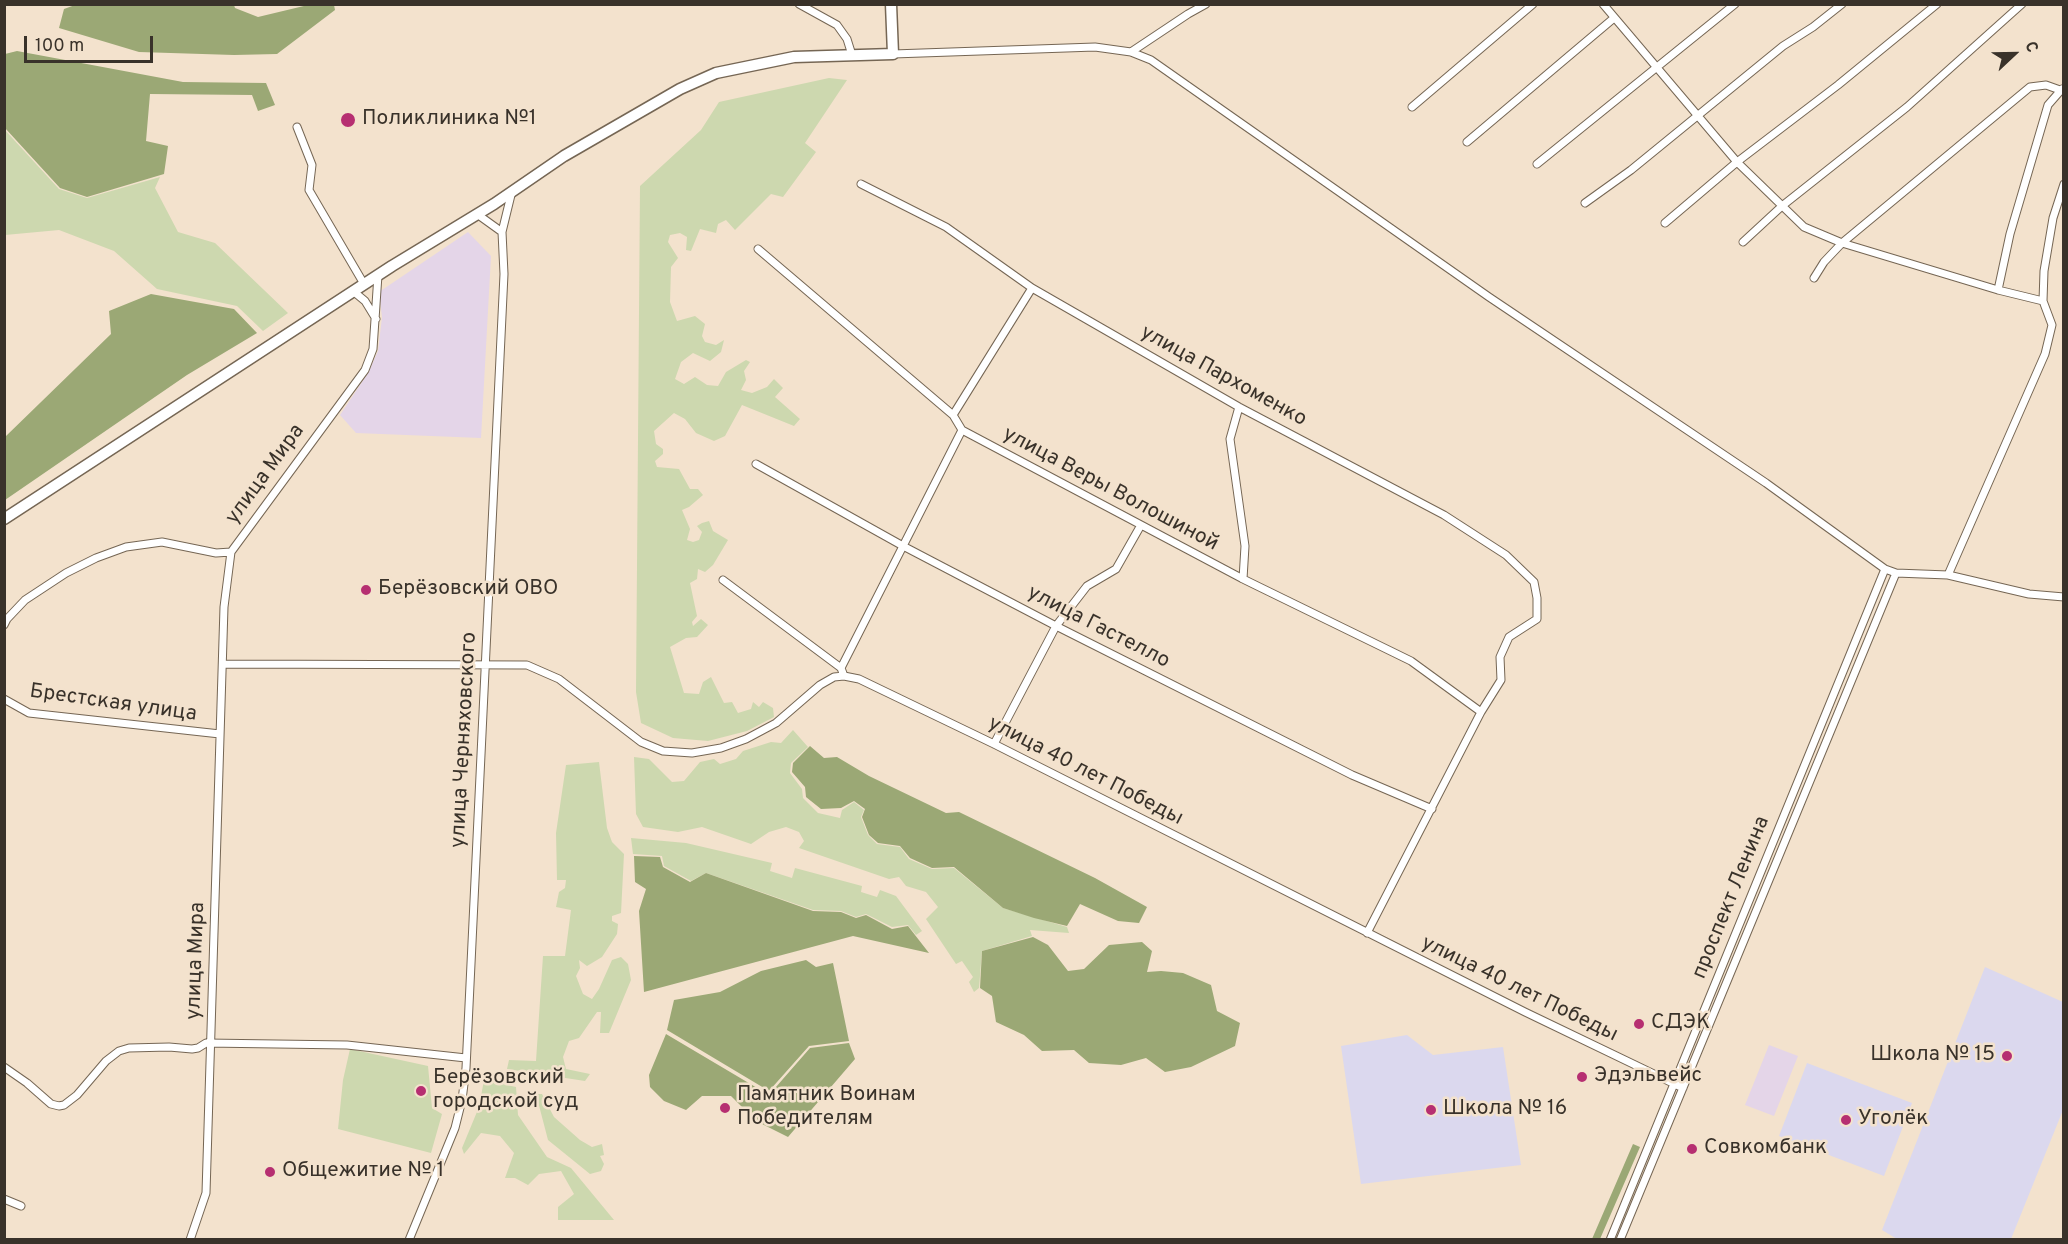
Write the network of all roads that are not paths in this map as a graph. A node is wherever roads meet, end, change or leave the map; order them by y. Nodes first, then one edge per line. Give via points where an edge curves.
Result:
1 (799, 4) edge
2 (891, 4) edge
3 (1206, 4) edge
4 (1533, 4) edge
5 (1603, 4) edge
6 (1735, 4) edge
7 (1842, 4) edge
8 (1937, 4) edge
9 (2022, 4) edge
10 (1614, 18) junction
11 (1131, 52) junction
12 (893, 54) junction
13 (852, 55) junction
14 (1656, 68) junction
15 (2062, 89) edge
16 (1412, 107) dead end
17 (1697, 116) junction
18 (297, 127) dead end
19 (1467, 142) dead end
20 (1737, 162) junction
21 (1537, 164) dead end
22 (861, 184) dead end
23 (2064, 184) edge
24 (512, 191) junction
25 (1585, 203) dead end
26 (1782, 206) junction
27 (477, 214) junction
28 (1665, 223) dead end
29 (502, 232) junction
30 (1743, 242) dead end
31 (1842, 243) junction
32 (758, 249) dead end
33 (378, 275) junction
34 (1814, 278) dead end
35 (364, 284) junction
36 (1032, 288) junction
37 (1998, 290) junction
38 (353, 291) junction
39 (2043, 301) junction
40 (376, 320) junction
41 (1239, 407) junction
42 (953, 415) junction
43 (962, 430) junction
44 (756, 464) dead end
45 (4, 519) edge
46 (1141, 525) junction
47 (903, 546) junction
48 (231, 552) junction
49 (1885, 569) junction
50 (1896, 573) junction
51 (1948, 575) junction
52 (1244, 579) junction
53 (723, 580) dead end
54 (2064, 597) edge
55 (4, 625) edge
56 (1056, 626) junction
57 (223, 664) junction
58 (486, 665) junction
59 (842, 672) junction
60 (4, 699) edge
61 (1482, 712) junction
62 (220, 734) junction
63 (994, 744) junction
64 (1432, 809) junction
65 (1367, 933) junction
66 (211, 1043) junction
67 (466, 1058) junction
68 (4, 1067) edge
69 (1673, 1083) junction
70 (1683, 1088) junction
71 (4, 1199) edge
72 (21, 1206) dead end
73 (190, 1239) edge
74 (409, 1239) edge
75 (1610, 1239) edge
76 (1620, 1239) edge

1 - 13 street via 837,25
2 - 12 main road
3 - 11 street
4 - 16 street
5 - 10 street
6 - 14 street
7 - 17 street
8 - 20 street
9 - 26 street via 1907,107
10 - 14 street
10 - 19 street
11 - 12 street via 1095,47
11 - 49 street via 1175,76
12 - 13 main road
13 - 24 main road via 794,57 716,73 605,130
14 - 17 street
14 - 21 street
15 - 31 street via 2030,87
15 - 37 street via 2048,105 2010,234
17 - 20 street
17 - 25 street
18 - 35 street via 312,165 309,190
20 - 26 street
20 - 28 street
22 - 36 street, улица Пархоменко via 946,227
23 - 39 street via 2053,218
24 - 27 main road
24 - 29 street, улица Черняховского
26 - 30 street
26 - 31 street via 1804,226
27 - 29 street
27 - 33 main road
29 - 58 street, улица Черняховского via 504,274
31 - 34 street
31 - 37 street
32 - 42 street
33 - 35 main road
33 - 40 street, улица Мира
35 - 38 main road
36 - 41 street, улица Пархоменко
36 - 42 street
37 - 39 street
38 - 40 street via 365,301
38 - 45 main road
39 - 51 street via 2052,325 2045,354
40 - 48 street, улица Мира via 373,349 365,370
41 - 52 street via 1230,439 1245,546
41 - 61 street, улица Пархоменко via 1444,515 1506,555 1534,582 1537,619 1509,637 1500,657 1501,680
42 - 43 street
43 - 46 street, улица Веры Волошиной
43 - 47 street
44 - 47 street, улица Гастелло
46 - 52 street, улица Веры Волошиной
46 - 56 street via 1116,569 1088,586
47 - 56 street, улица Гастелло
47 - 59 street
48 - 55 street via 216,553 162,542 126,547 66,573 25,600
48 - 57 street, улица Мира via 224,607
49 - 50 street
49 - 69 street, проспект Ленина
50 - 51 street
50 - 70 street, проспект Ленина
51 - 54 street via 2029,594
52 - 61 street, улица Веры Волошиной via 1411,661
53 - 59 street, улица 40 лет Победы
56 - 63 street
56 - 64 street, улица Гастелло via 1352,775
57 - 58 street
57 - 62 street, улица Мира
58 - 59 street via 527,665 559,679 641,742 663,751 692,753 721,748 776,723 820,685
58 - 67 street, улица Черняховского
59 - 63 street, улица 40 лет Победы
60 - 62 street, Брестская улица via 29,713
61 - 64 street
62 - 66 street, улица Мира
63 - 65 street, улица 40 лет Победы
64 - 65 street
65 - 69 street, улица 40 лет Победы
66 - 67 street, улица Мира via 347,1045
66 - 68 street via 192,1049 140,1047 119,1051 77,1095 59,1106
66 - 73 street, улица Мира via 207,1193
67 - 74 street, улица Черняховского via 455,1128
69 - 70 street, улица 40 лет Победы
69 - 75 street, проспект Ленина
70 - 76 street, проспект Ленина
71 - 72 street

